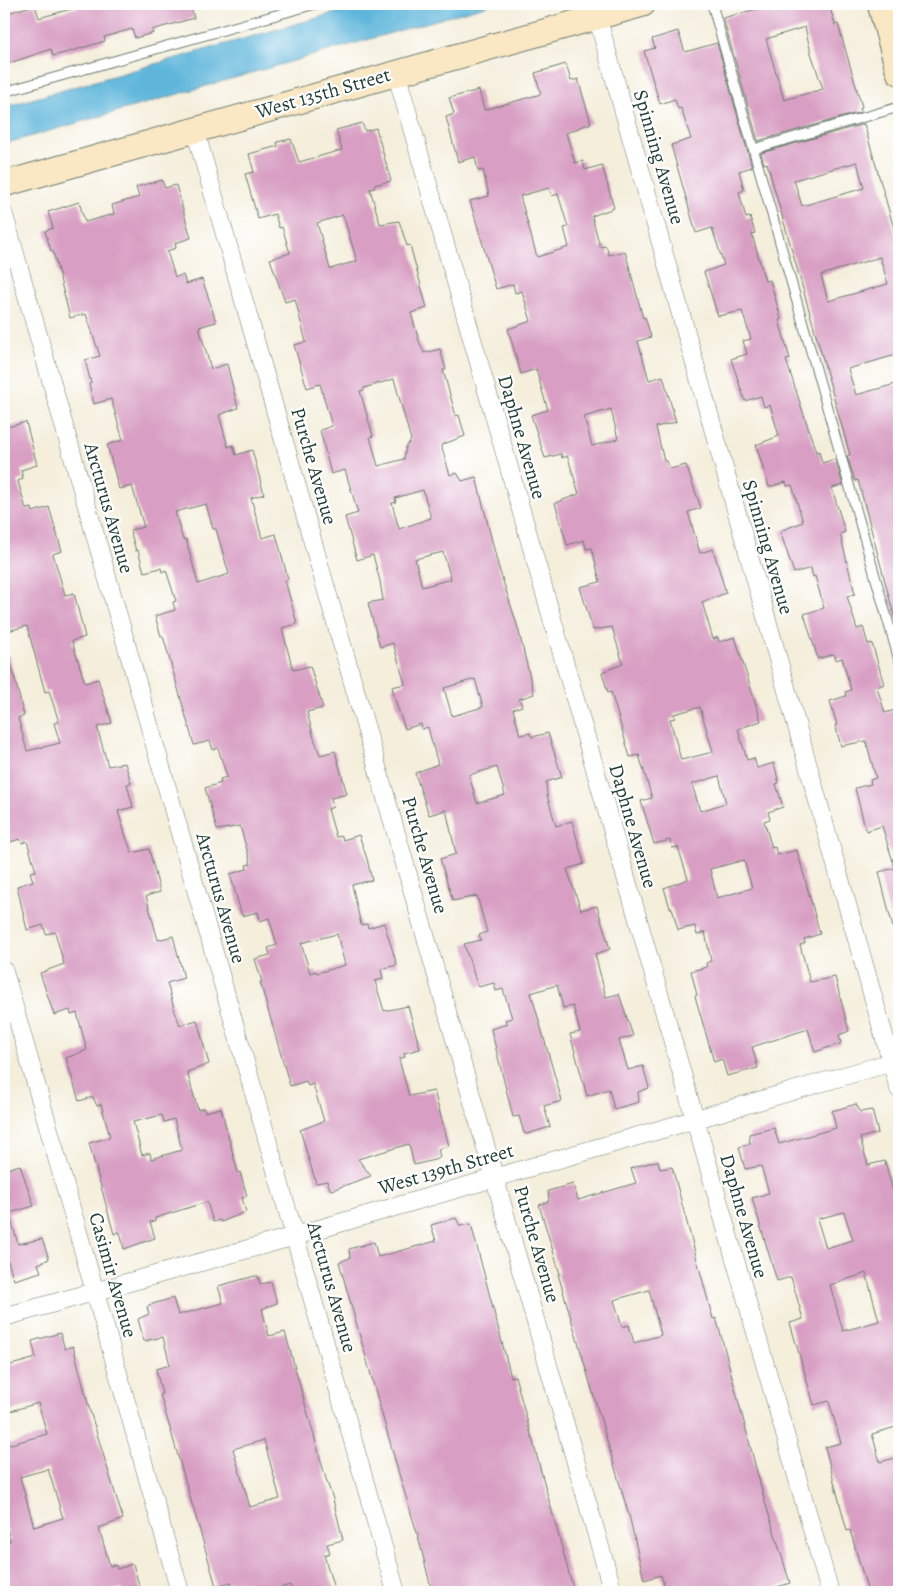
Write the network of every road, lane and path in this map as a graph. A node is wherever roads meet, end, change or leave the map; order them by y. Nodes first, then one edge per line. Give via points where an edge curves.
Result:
1 (315, 4) edge
2 (642, 4) edge
3 (712, 4) edge
4 (880, 4) edge
5 (597, 16) junction
6 (396, 72) junction
7 (899, 72) edge
8 (4, 92) edge
9 (899, 107) edge
10 (195, 130) junction
11 (754, 149) junction
12 (4, 184) edge
13 (4, 215) edge
14 (899, 660) edge
15 (4, 971) edge
16 (895, 1061) edge
17 (899, 1089) edge
18 (694, 1119) junction
19 (496, 1177) junction
20 (295, 1236) junction
21 (95, 1291) junction
22 (4, 1317) edge
23 (180, 1592) edge
24 (396, 1592) edge
25 (613, 1592) edge
26 (830, 1592) edge

1 - 8 lane
2 - 5 street, West 135th Street
3 - 11 lane
4 - 7 street
5 - 6 street, West 135th Street
5 - 16 street, Spinning Avenue
6 - 10 street, West 135th Street
6 - 18 street, Daphne Avenue
9 - 11 lane
10 - 12 street, West 135th Street
10 - 19 street, Purche Avenue
11 - 14 lane
13 - 20 street, Arcturus Avenue
15 - 21 street, Casimir Avenue
16 - 17 street, Spinning Avenue
16 - 18 street, West 139th Street
18 - 19 street, West 139th Street
18 - 26 street, Daphne Avenue
19 - 20 street, West 139th Street
19 - 25 street, Purche Avenue
20 - 21 street, West 139th Street
20 - 24 street, Arcturus Avenue
21 - 22 street, West 139th Street
21 - 23 street, Casimir Avenue

